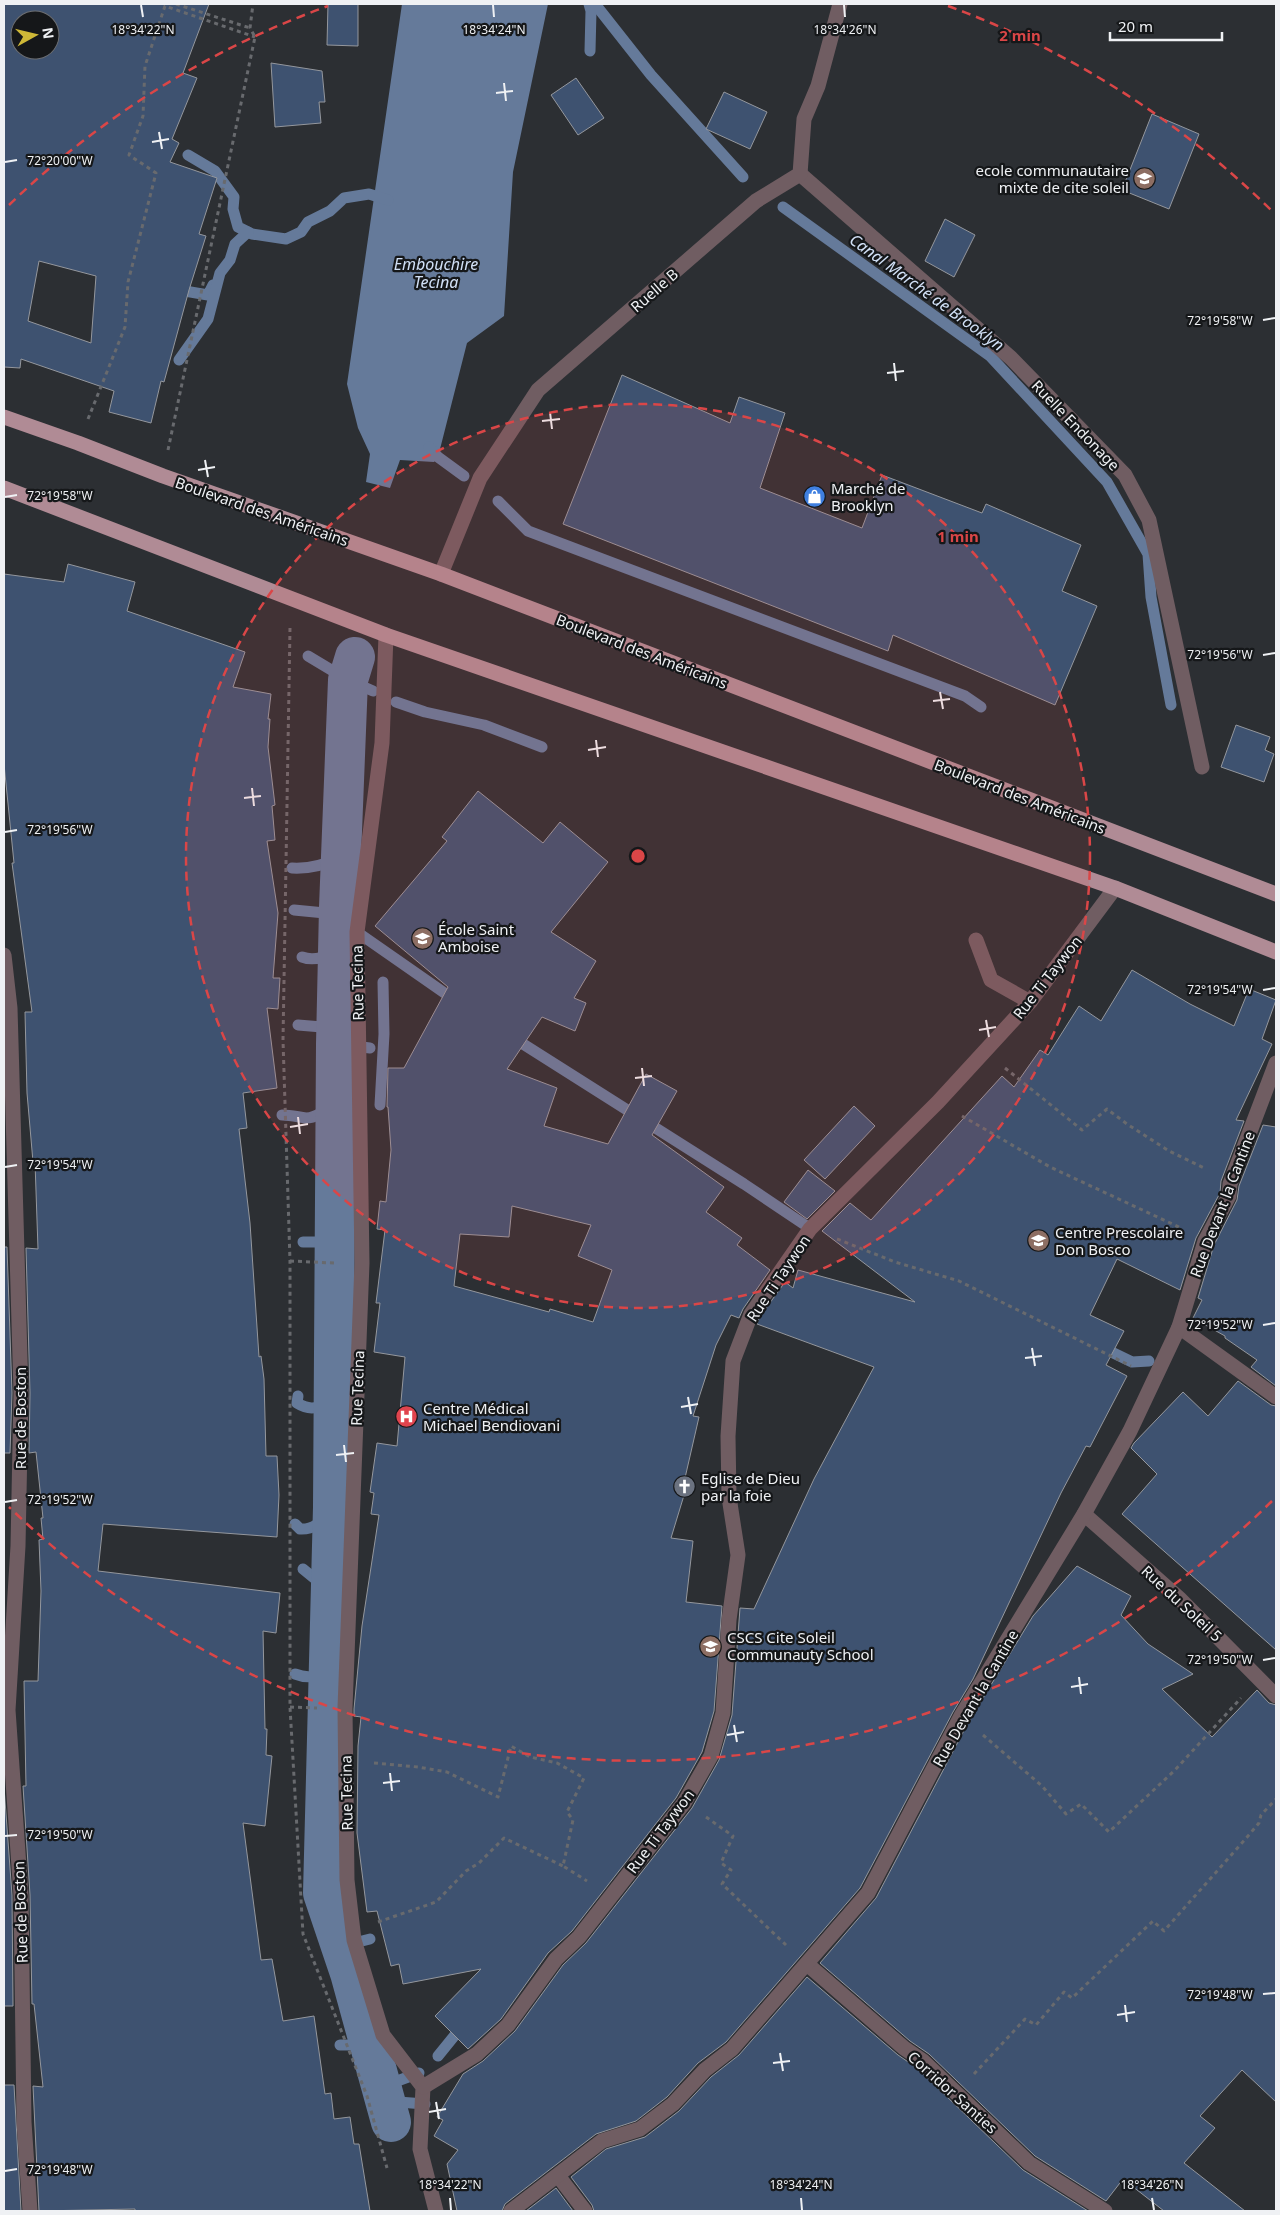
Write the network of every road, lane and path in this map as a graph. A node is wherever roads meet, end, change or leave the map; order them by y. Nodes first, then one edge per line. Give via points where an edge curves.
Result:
1 (176, 4) edge
2 (254, 4) edge
3 (840, 4) edge
4 (250, 28) junction
5 (255, 37) junction
6 (800, 174) junction
7 (4, 417) edge
8 (78, 443) junction
9 (163, 476) junction
10 (4, 488) edge
11 (441, 574) junction
12 (290, 600) junction
13 (386, 635) junction
14 (1202, 767) dead end
15 (1115, 888) junction
16 (1276, 894) edge
17 (976, 940) dead end
18 (1276, 952) edge
19 (4, 954) edge
20 (1030, 1002) junction
21 (985, 1052) junction
22 (1276, 1063) edge
23 (938, 1102) junction
24 (1230, 1184) junction
25 (810, 1229) junction
26 (1205, 1241) junction
27 (290, 1262) junction
28 (362, 1263) junction
29 (1179, 1327) junction
30 (1155, 1377) junction
31 (1276, 1397) edge
32 (1084, 1514) junction
33 (1260, 1677) junction
34 (1276, 1696) edge
35 (6, 1710) edge
36 (961, 1716) junction
37 (345, 1761) junction
38 (1276, 1799) edge
39 (684, 1803) junction
40 (563, 1866) junction
41 (611, 1896) junction
42 (354, 1930) junction
43 (807, 1964) junction
44 (423, 2087) junction
45 (956, 2092) junction
46 (387, 2168) dead end
47 (559, 2177) junction
48 (30, 2211) edge
49 (436, 2211) edge
50 (511, 2211) edge
51 (585, 2211) edge
52 (1105, 2211) edge

1 - 4 path
2 - 4 path
3 - 6 street via 818,86 804,119
4 - 5 path
5 - 8 path via 165,6 145,66 143,116 129,155 156,173 128,282 125,328
5 - 9 path
6 - 11 street, Ruelle B via 756,201 538,390 480,478
6 - 14 street, Ruelle Endonage via 1012,358 1125,475 1149,520
7 - 8 main road, Boulevard des Américains
8 - 9 main road, Boulevard des Américains
9 - 11 main road, Boulevard des Américains
10 - 12 main road
11 - 16 main road, Boulevard des Américains
12 - 13 main road
12 - 27 path via 283,1040
13 - 15 main road
13 - 28 street, Rue Tecina via 382,743 356,932
15 - 18 main road
15 - 20 street, Rue Ti Taywon
17 - 20 street via 991,980
19 - 35 street, Rue de Boston via 10,1008 21,1393 18,1546
20 - 21 street, Rue Ti Taywon
21 - 23 street, Rue Ti Taywon
21 - 24 path via 1082,1130 1107,1109 1169,1150
22 - 24 street, Rue Devant la Cantine
23 - 25 street, Rue Ti Taywon
23 - 26 path via 1050,1167
24 - 26 street, Rue Devant la Cantine via 1229,1196
25 - 30 path via 895,1262 959,1281
25 - 39 street, Rue Ti Taywon via 751,1314 733,1361 728,1497 738,1555 729,1620 724,1713 711,1756
26 - 29 street, Rue Devant la Cantine
27 - 28 path
27 - 46 path via 290,1708 303,1934 367,2096
28 - 37 street, Rue Tecina
29 - 30 street, Rue Devant la Cantine
29 - 31 street
30 - 32 street, Rue Devant la Cantine via 1130,1432
32 - 33 street, Rue du Soleil 5 via 1179,1598
32 - 36 street, Rue Devant la Cantine
33 - 34 street, Rue du Soleil 5
33 - 36 path via 1175,1770 1109,1832 1081,1804 1066,1814 1042,1786
35 - 48 street, Rue de Boston via 21,1895 24,2122
36 - 43 street, Rue Devant la Cantine via 868,1893
37 - 40 path via 447,1772 498,1797 511,1746 530,1757 557,1763 584,1778 568,1812 573,1820
37 - 42 street, Rue Tecina via 347,1880
38 - 45 path via 1260,1815 1259,1823 1248,1836 1164,1930 1153,1921 1072,1998 1064,1992 1036,2024 1025,2019
39 - 41 street, Rue Ti Taywon
39 - 43 path via 733,1836 720,1863 731,1870 722,1884
40 - 41 path
40 - 42 path via 504,1838 436,1902
41 - 44 street, Rue Ti Taywon via 579,1937 556,1959 508,2025 478,2054
42 - 44 street, Rue Tecina via 354,1940 383,2035
43 - 45 street, Corridor Santies
43 - 47 street, Rue Devant la Cantine via 732,2049 705,2070 673,2104 640,2129 602,2142
44 - 49 street via 420,2149
45 - 52 street, Corridor Santies via 1029,2163
47 - 50 street, Rue Devant la Cantine
47 - 51 street

